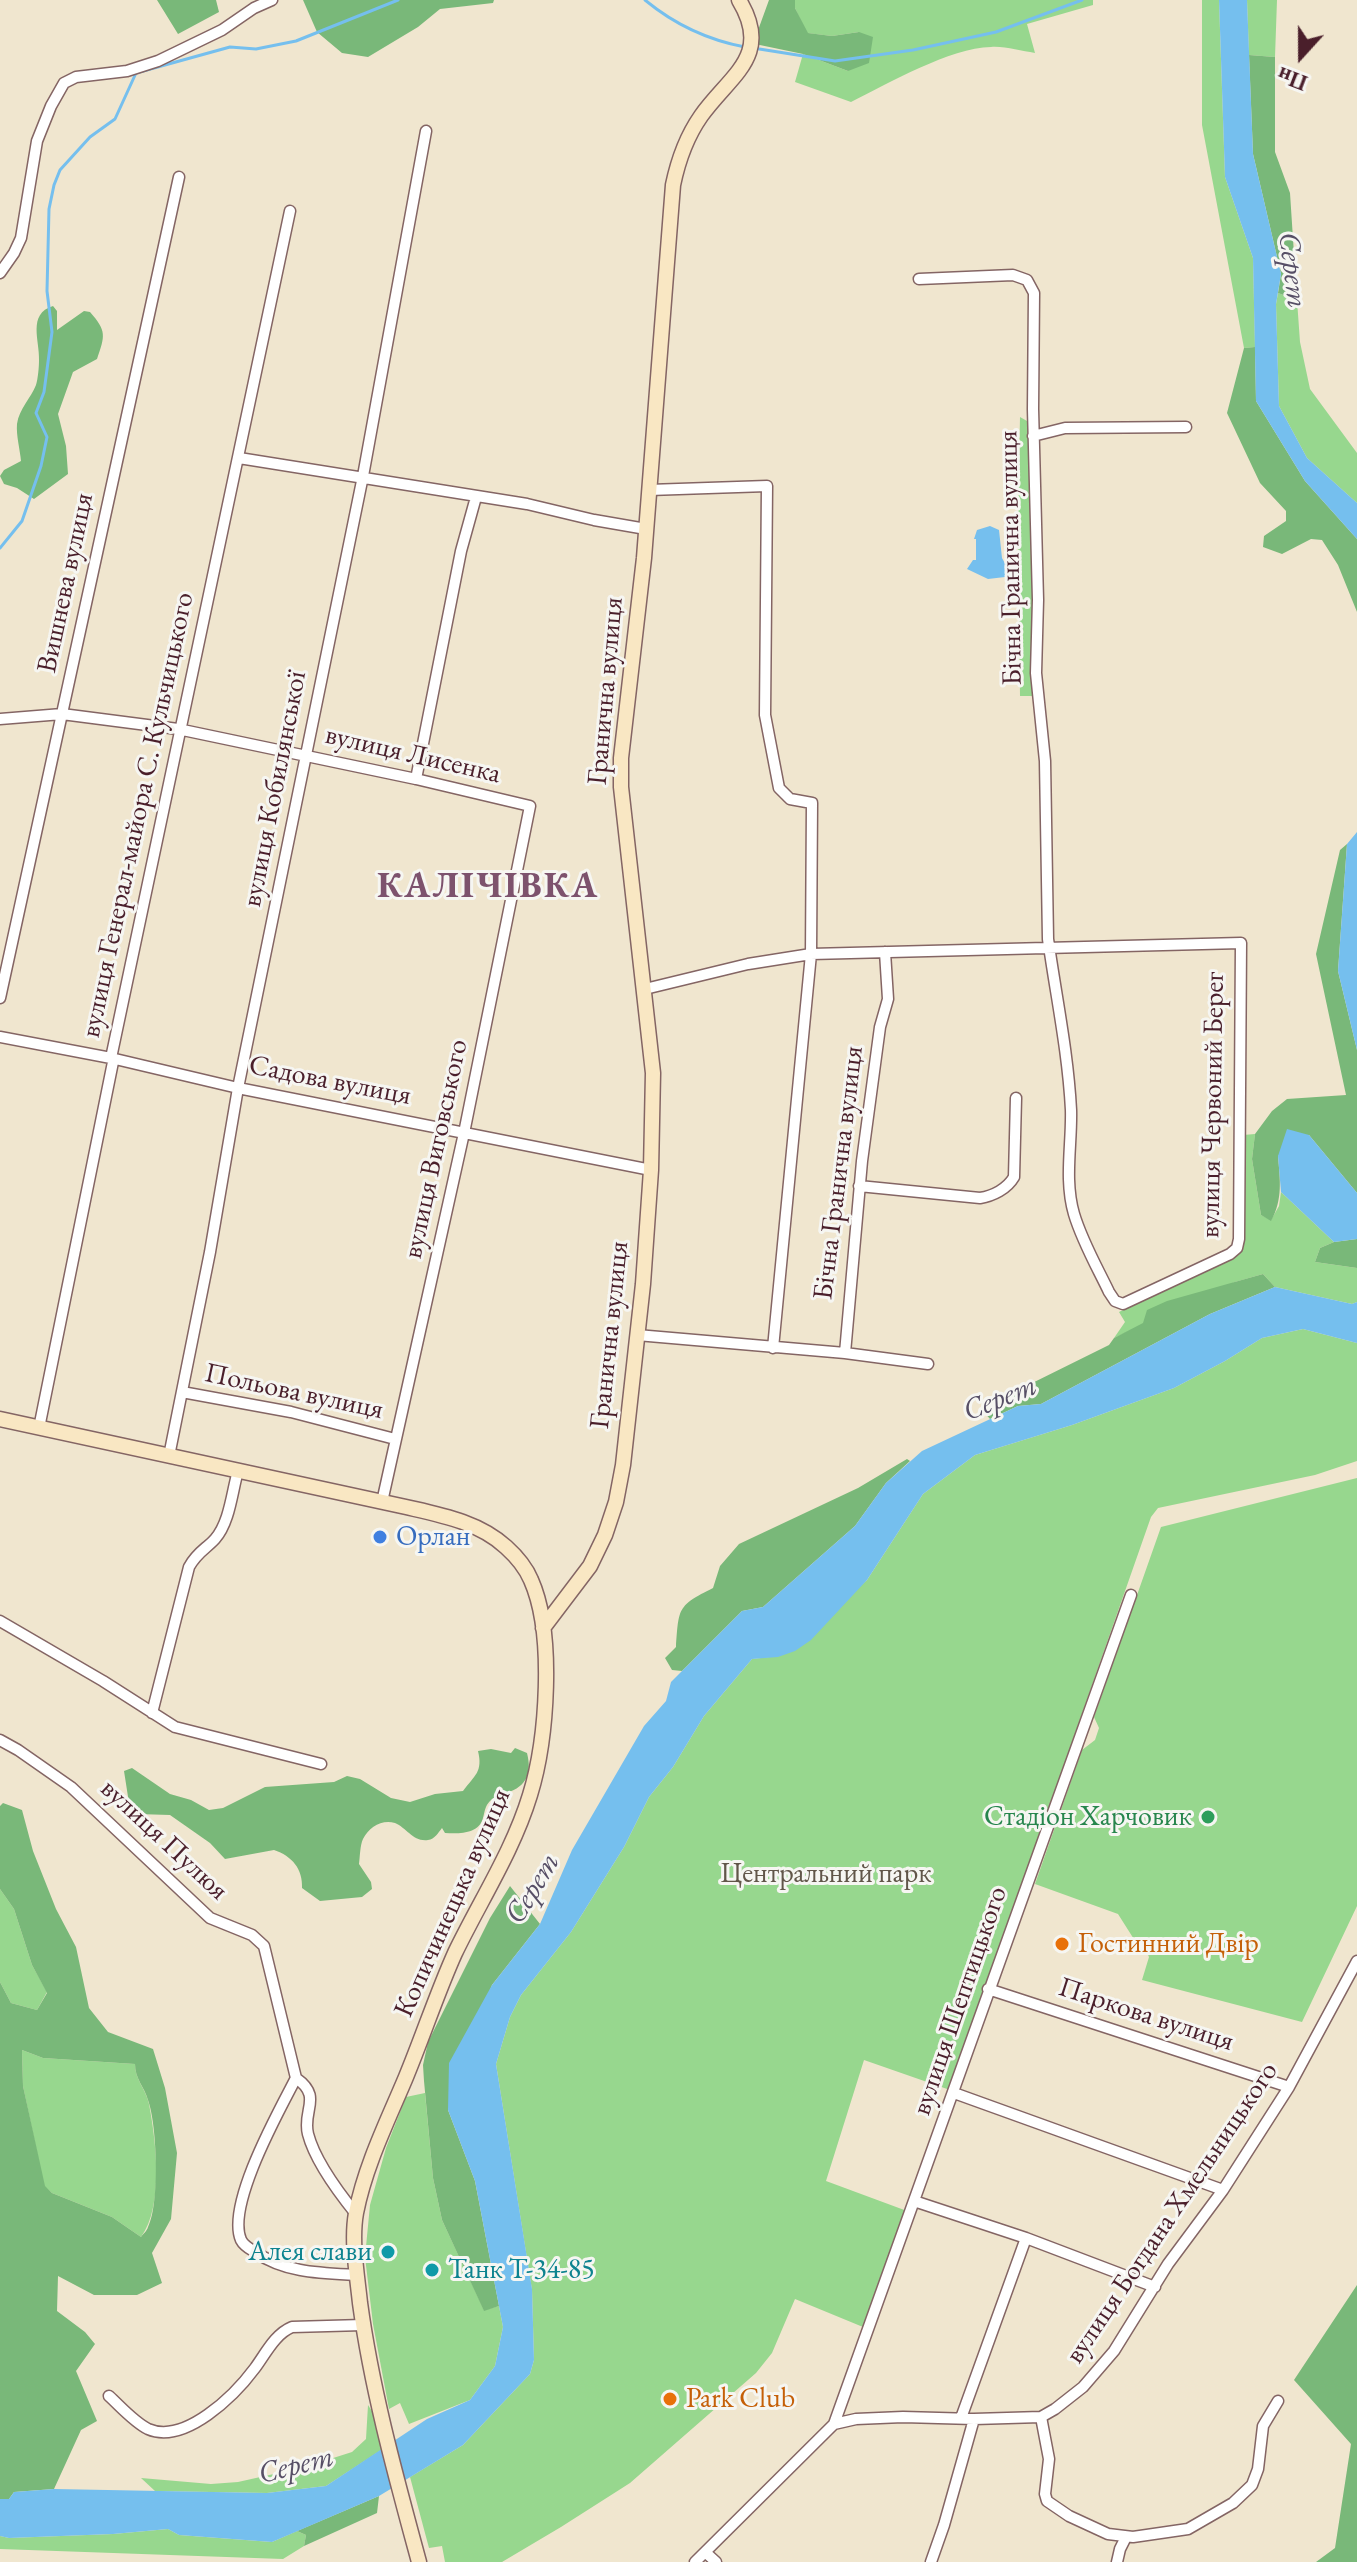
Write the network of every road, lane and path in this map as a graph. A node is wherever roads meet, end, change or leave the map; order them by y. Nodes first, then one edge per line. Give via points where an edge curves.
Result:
1 (272, 0) edge
2 (739, 0) edge
3 (426, 131) dead end
4 (179, 177) dead end
5 (290, 211) dead end
6 (0, 273) edge
7 (919, 279) dead end
8 (1186, 427) dead end
9 (1033, 436) junction
10 (239, 458) junction
11 (363, 476) junction
12 (649, 490) junction
13 (476, 497) junction
14 (646, 529) junction
15 (62, 714) junction
16 (0, 719) edge
17 (178, 729) junction
18 (305, 755) junction
19 (416, 779) junction
20 (530, 806) joint
21 (1049, 947) junction
22 (885, 952) junction
23 (811, 954) junction
24 (645, 989) junction
25 (0, 998) edge
26 (0, 1037) edge
27 (111, 1058) junction
28 (238, 1088) junction
29 (1016, 1098) dead end
30 (464, 1133) junction
31 (651, 1170) junction
32 (859, 1186) junction
33 (637, 1335) junction
34 (773, 1348) junction
35 (845, 1353) junction
36 (928, 1364) dead end
37 (182, 1392) junction
38 (0, 1419) edge
39 (39, 1428) junction
40 (395, 1439) junction
41 (169, 1456) junction
42 (238, 1471) junction
43 (382, 1502) junction
44 (1131, 1595) dead end
45 (0, 1621) edge
46 (543, 1628) junction
47 (152, 1713) junction
48 (0, 1740) edge
49 (321, 1764) dead end
50 (1357, 1961) edge
51 (988, 1989) junction
52 (296, 2078) junction
53 (1289, 2087) junction
54 (954, 2093) junction
55 (1223, 2190) junction
56 (914, 2201) junction
57 (356, 2214) junction
58 (1026, 2238) junction
59 (357, 2275) junction
60 (1155, 2287) junction
61 (363, 2325) junction
62 (109, 2396) dead end
63 (1278, 2401) dead end
64 (1041, 2417) junction
65 (961, 2418) junction
66 (974, 2419) junction
67 (834, 2424) junction
68 (1126, 2537) junction
69 (705, 2552) junction
70 (419, 2562) edge
71 (695, 2562) edge
72 (716, 2562) edge
73 (931, 2562) edge
74 (1117, 2562) edge

1 - 6 street via 158,61 64,83 37,141 21,238
2 - 12 street, Гранична вулиця via 751,22 751,45 736,77 698,121 673,185
3 - 11 street, вулиця Кобилянської
4 - 15 street, Вишнева вулиця
5 - 10 street, вулиця Генерал-майора С. Кульчицького
7 - 9 street, Бічна Гранична вулиця via 1008,275 1031,283
8 - 9 street via 1065,428
9 - 21 street, Бічна Гранична вулиця via 1036,673 1045,761
10 - 11 street
10 - 17 street, вулиця Генерал-майора С. Кульчицького
11 - 13 street
11 - 18 street, вулиця Кобилянської
12 - 14 street, Гранична вулиця
12 - 23 street, Бічна Гранична вулиця via 767,486 764,705 779,788 790,799 812,803
13 - 14 street
13 - 19 street
14 - 24 street, Гранична вулиця via 621,772
15 - 16 street, вулиця Лисенка
15 - 17 street, вулиця Лисенка
15 - 25 street, Вишнева вулиця
17 - 18 street, вулиця Лисенка
17 - 27 street, вулиця Генерал-майора С. Кульчицького
18 - 19 street, вулиця Лисенка
18 - 28 street, вулиця Кобилянської
19 - 20 street, вулиця Лисенка
20 - 30 street, вулиця Виговського
21 - 21 street, вулиця Червоний Берег via 1241,943 1238,1244 1230,1254 1125,1304 1109,1292 1072,1205 1070,1098
21 - 22 street
22 - 23 street
22 - 32 street, Бічна Гранична вулиця via 888,999
23 - 24 street
23 - 34 street, Бічна Гранична вулиця
24 - 31 street, Гранична вулиця via 653,1073
26 - 27 street, Садова вулиця
27 - 28 street, Садова вулиця
27 - 39 street, вулиця Генерал-майора С. Кульчицького
28 - 30 street, Садова вулиця
28 - 37 street, вулиця Кобилянської
29 - 32 street via 1014,1177 995,1194 980,1198
30 - 31 street, Садова вулиця
30 - 40 street, вулиця Виговського
31 - 33 street, Гранична вулиця
32 - 35 street, Бічна Гранична вулиця
33 - 34 street
33 - 46 street, Гранична вулиця via 623,1465 611,1520 590,1566
34 - 35 street
35 - 36 street
37 - 40 street, Польова вулиця
37 - 41 street, вулиця Кобилянської
38 - 39 street, Копичинецька вулиця
39 - 41 street, Копичинецька вулиця
40 - 43 street, вулиця Виговського
41 - 42 street, Копичинецька вулиця
42 - 43 street, Копичинецька вулиця
42 - 47 street via 226,1518 189,1567
43 - 46 street, Копичинецька вулиця via 468,1524 497,1539 532,1582
44 - 51 street, вулиця Шептицького
45 - 47 street
46 - 57 street, Копичинецька вулиця via 543,1726 530,1796 455,1955
47 - 49 street via 175,1727
48 - 52 street, вулиця Пулюя via 71,1787 210,1918 261,1942
50 - 53 street, вулиця Богдана Хмельницького
51 - 53 street, Паркова вулиця
51 - 54 street, вулиця Шептицького
52 - 57 street, вулиця Пулюя via 311,2096 310,2140
52 - 59 street via 250,2171 240,2238 279,2265
53 - 55 street, вулиця Богдана Хмельницького
54 - 55 street
54 - 56 street, вулиця Шептицького
55 - 60 street, вулиця Богдана Хмельницького
56 - 58 street
56 - 67 street, вулиця Шептицького
57 - 59 street, Копичинецька вулиця
58 - 60 street
58 - 65 street
59 - 61 street, Копичинецька вулиця
60 - 64 street, вулиця Богдана Хмельницького via 1100,2368
61 - 62 street via 282,2331 248,2377 195,2424 174,2432 147,2428
61 - 70 street, Копичинецька вулиця
63 - 68 street via 1263,2426 1252,2485 1233,2503 1188,2529
64 - 66 street
64 - 68 street via 1049,2450 1047,2501 1089,2526
65 - 66 street
65 - 67 street
66 - 73 street
67 - 69 street
68 - 74 street
69 - 71 street
69 - 72 street

